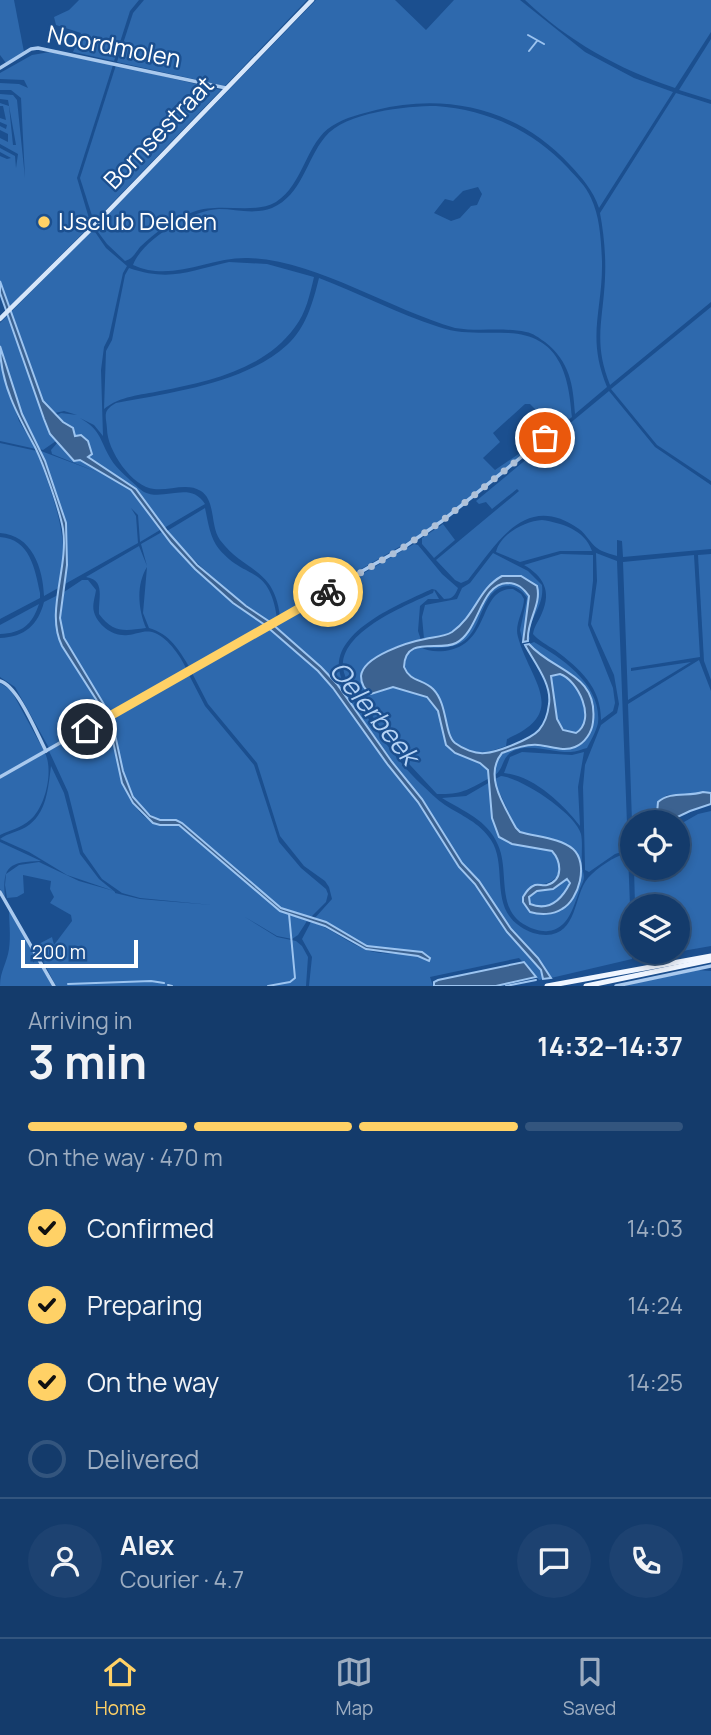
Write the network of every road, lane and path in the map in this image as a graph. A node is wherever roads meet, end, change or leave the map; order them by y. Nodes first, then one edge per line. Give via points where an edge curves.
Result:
1 (312, 0) edge
2 (0, 68) edge
3 (226, 88) junction
4 (0, 319) edge
5 (545, 438) dead end
6 (0, 681) edge
7 (46, 751) junction
8 (0, 777) edge
9 (0, 892) edge
10 (711, 958) edge
11 (711, 966) edge
12 (54, 986) edge
13 (547, 986) edge
14 (586, 986) edge
15 (616, 986) edge

1 - 3 street, Bornsestraat
2 - 3 street, Noordmolen via 38,48
3 - 4 street, Bornsestraat
5 - 7 street via 401,549
6 - 7 street via 14,690
7 - 8 street
9 - 12 street
10 - 13 main road
10 - 14 main road
11 - 15 street

